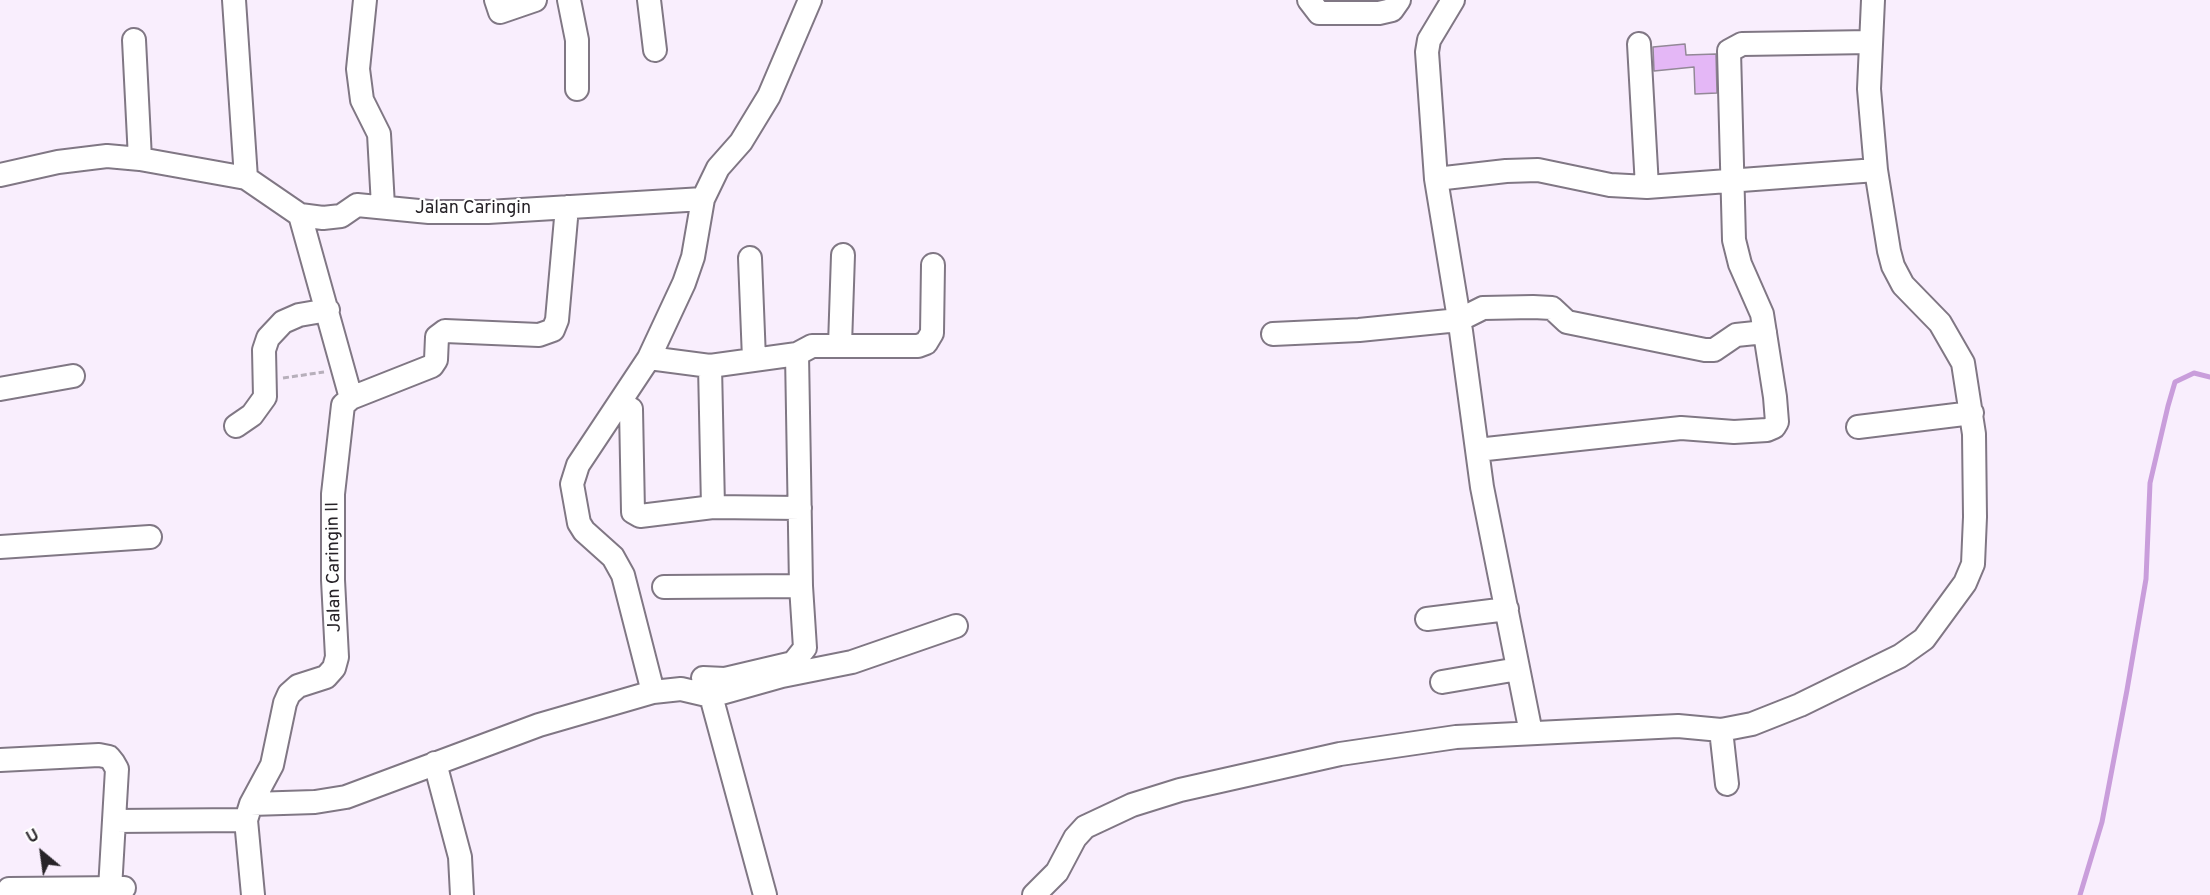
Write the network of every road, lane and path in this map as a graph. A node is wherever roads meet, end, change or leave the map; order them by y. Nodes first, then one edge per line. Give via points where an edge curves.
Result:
1 (365, 0) edge
2 (496, 0) edge
3 (535, 0) edge
4 (569, 0) edge
5 (649, 0) edge
6 (810, 0) edge
7 (1309, 0) edge
8 (1399, 0) edge
9 (1453, 0) edge
10 (1873, 0) edge
11 (240, 1) edge
12 (134, 40) dead end
13 (1871, 42) junction
14 (1639, 44) dead end
15 (655, 50) dead end
16 (577, 89) dead end
17 (140, 159) junction
18 (1876, 170) junction
19 (0, 175) edge
20 (246, 178) junction
21 (1436, 179) junction
22 (1732, 180) junction
23 (1647, 187) junction
24 (703, 199) junction
25 (383, 206) junction
26 (567, 207) junction
27 (300, 215) junction
28 (843, 255) dead end
29 (750, 258) dead end
30 (933, 265) dead end
31 (328, 310) junction
32 (1459, 320) junction
33 (1765, 332) junction
34 (1273, 334) dead end
35 (840, 345) junction
36 (797, 354) junction
37 (649, 358) junction
38 (754, 359) junction
39 (710, 366) junction
40 (344, 368) junction
41 (73, 376) dead end
42 (0, 389) edge
43 (269, 396) junction
44 (351, 398) junction
45 (632, 409) dead end
46 (1972, 413) junction
47 (236, 426) dead end
48 (1858, 427) dead end
49 (1478, 450) junction
50 (713, 507) junction
51 (800, 508) junction
52 (150, 537) dead end
53 (0, 547) edge
54 (801, 586) junction
55 (664, 587) dead end
56 (1507, 609) junction
57 (1427, 619) dead end
58 (956, 626) dead end
59 (1518, 669) junction
60 (1442, 682) dead end
61 (707, 687) junction
62 (653, 692) junction
63 (1721, 730) junction
64 (1531, 733) junction
65 (0, 760) edge
66 (435, 763) junction
67 (1727, 784) dead end
68 (248, 812) junction
69 (114, 821) junction
70 (9, 889) dead end
71 (253, 895) edge
72 (462, 895) edge
73 (765, 895) edge
74 (1034, 895) edge

1 - 25 street via 358,69 362,100 379,134
2 - 3 street via 500,12
4 - 16 street via 577,40
5 - 15 street
6 - 24 street via 769,96 747,133 718,168
7 - 8 street via 1319,14 1378,13 1392,10
9 - 21 street via 1429,40 1427,52
10 - 13 street
11 - 20 street
12 - 17 street
13 - 18 street via 1869,89
13 - 22 street via 1742,44 1729,51
14 - 23 street
17 - 19 street, Jalan Caringin via 107,156
17 - 20 street, Jalan Caringin
18 - 22 street
18 - 46 street via 1893,266 1903,285 1940,323 1953,344 1963,363
20 - 27 street, Jalan Caringin
21 - 23 street via 1538,170 1610,185
21 - 32 street
22 - 23 street
22 - 33 street via 1734,240
24 - 26 street, Jalan Caringin
24 - 37 street via 693,257
25 - 26 street, Jalan Caringin via 429,212
25 - 27 street, Jalan Caringin via 357,205 334,218
26 - 44 street via 553,330 539,334 444,331 437,337 432,366
27 - 31 street
28 - 35 street
29 - 38 street
30 - 35 street via 932,333 926,342 918,346
31 - 40 street
31 - 43 street via 299,315 274,331 264,350
32 - 33 street via 1483,308 1548,308 1567,322 1710,351 1736,335
32 - 34 street
32 - 49 street
33 - 49 street via 1777,422 1767,430 1681,428
35 - 36 street via 812,346
36 - 38 street
36 - 51 street
37 - 39 street
37 - 62 street via 578,465 571,490 584,531 613,557 623,575
38 - 39 street
39 - 50 street
40 - 43 path
40 - 44 street
41 - 42 street
43 - 47 street
44 - 68 street, Jalan Caringin II via 343,405 332,502 337,657 326,677 298,686 289,694 272,765
45 - 50 street via 633,512 636,515
46 - 48 street
46 - 63 street via 1976,517 1973,564 1942,618 1924,639 1900,656 1781,714
49 - 56 street
50 - 51 street
51 - 54 street
52 - 53 street
54 - 55 street
54 - 61 street via 804,648 793,663
56 - 57 street
56 - 59 street
58 - 61 street via 852,662
59 - 60 street
59 - 64 street
61 - 62 street
61 - 73 street
62 - 66 street via 539,725
63 - 64 street via 1678,726
63 - 67 street
64 - 74 street via 1456,737 1340,754 1220,780 1132,805 1085,827 1057,872
65 - 69 street via 109,757 117,769
66 - 68 street via 346,797
66 - 72 street via 460,857
68 - 69 street
68 - 71 street
69 - 70 street via 118,888

